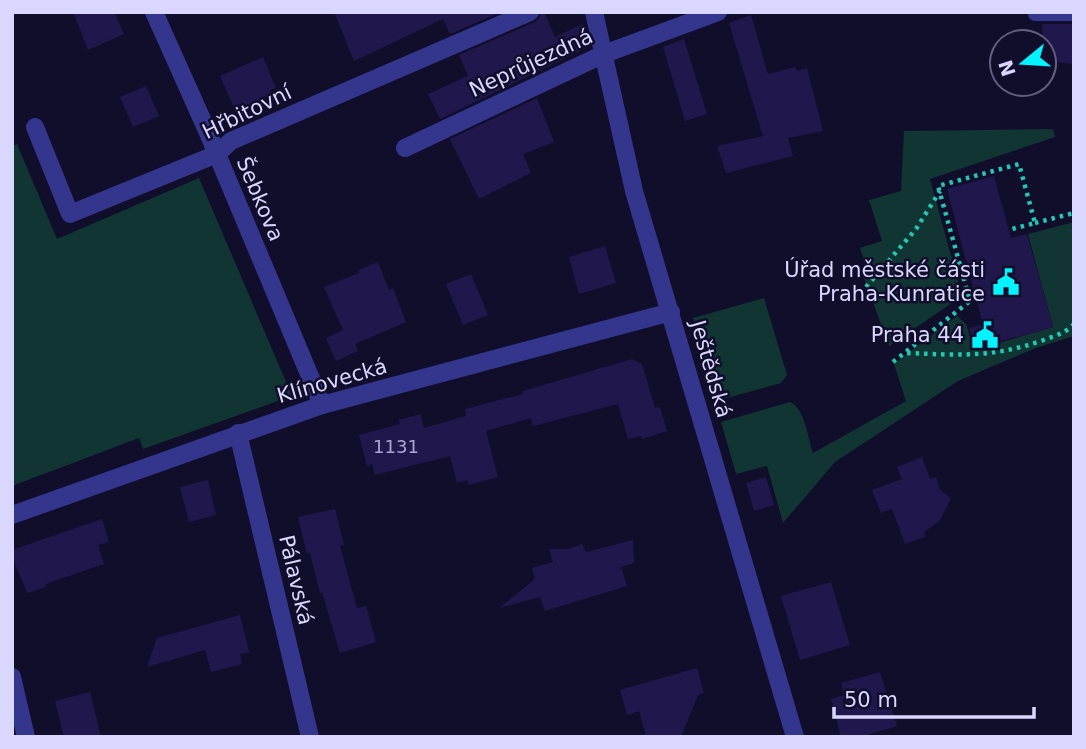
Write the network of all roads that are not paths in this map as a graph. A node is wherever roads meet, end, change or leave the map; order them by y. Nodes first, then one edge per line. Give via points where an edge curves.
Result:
1 (154, 12) edge
2 (530, 12) edge
3 (594, 12) edge
4 (718, 12) edge
5 (1035, 14) edge
6 (1074, 14) edge
7 (604, 54) junction
8 (35, 127) dead end
9 (405, 148) dead end
10 (217, 154) junction
11 (671, 312) junction
12 (321, 405) junction
13 (238, 433) junction
14 (12, 515) edge
15 (12, 677) edge
16 (26, 737) edge
17 (310, 737) edge
18 (796, 737) edge

1 - 10 street, Šebkova
2 - 10 street, Hřbitovní via 230,141
3 - 7 street, Ještědská
4 - 7 street, Neprůjezdná
5 - 6 lane
7 - 9 street, Neprůjezdná
7 - 11 street, Ještědská via 634,191
8 - 10 street, Hřbitovní via 70,214
10 - 12 street, Šebkova
11 - 12 street, Klínovecká
11 - 18 street, Ještědská
12 - 13 street, Klínovecká
13 - 14 street, Klínovecká
13 - 17 street, Pálavská
15 - 16 street

